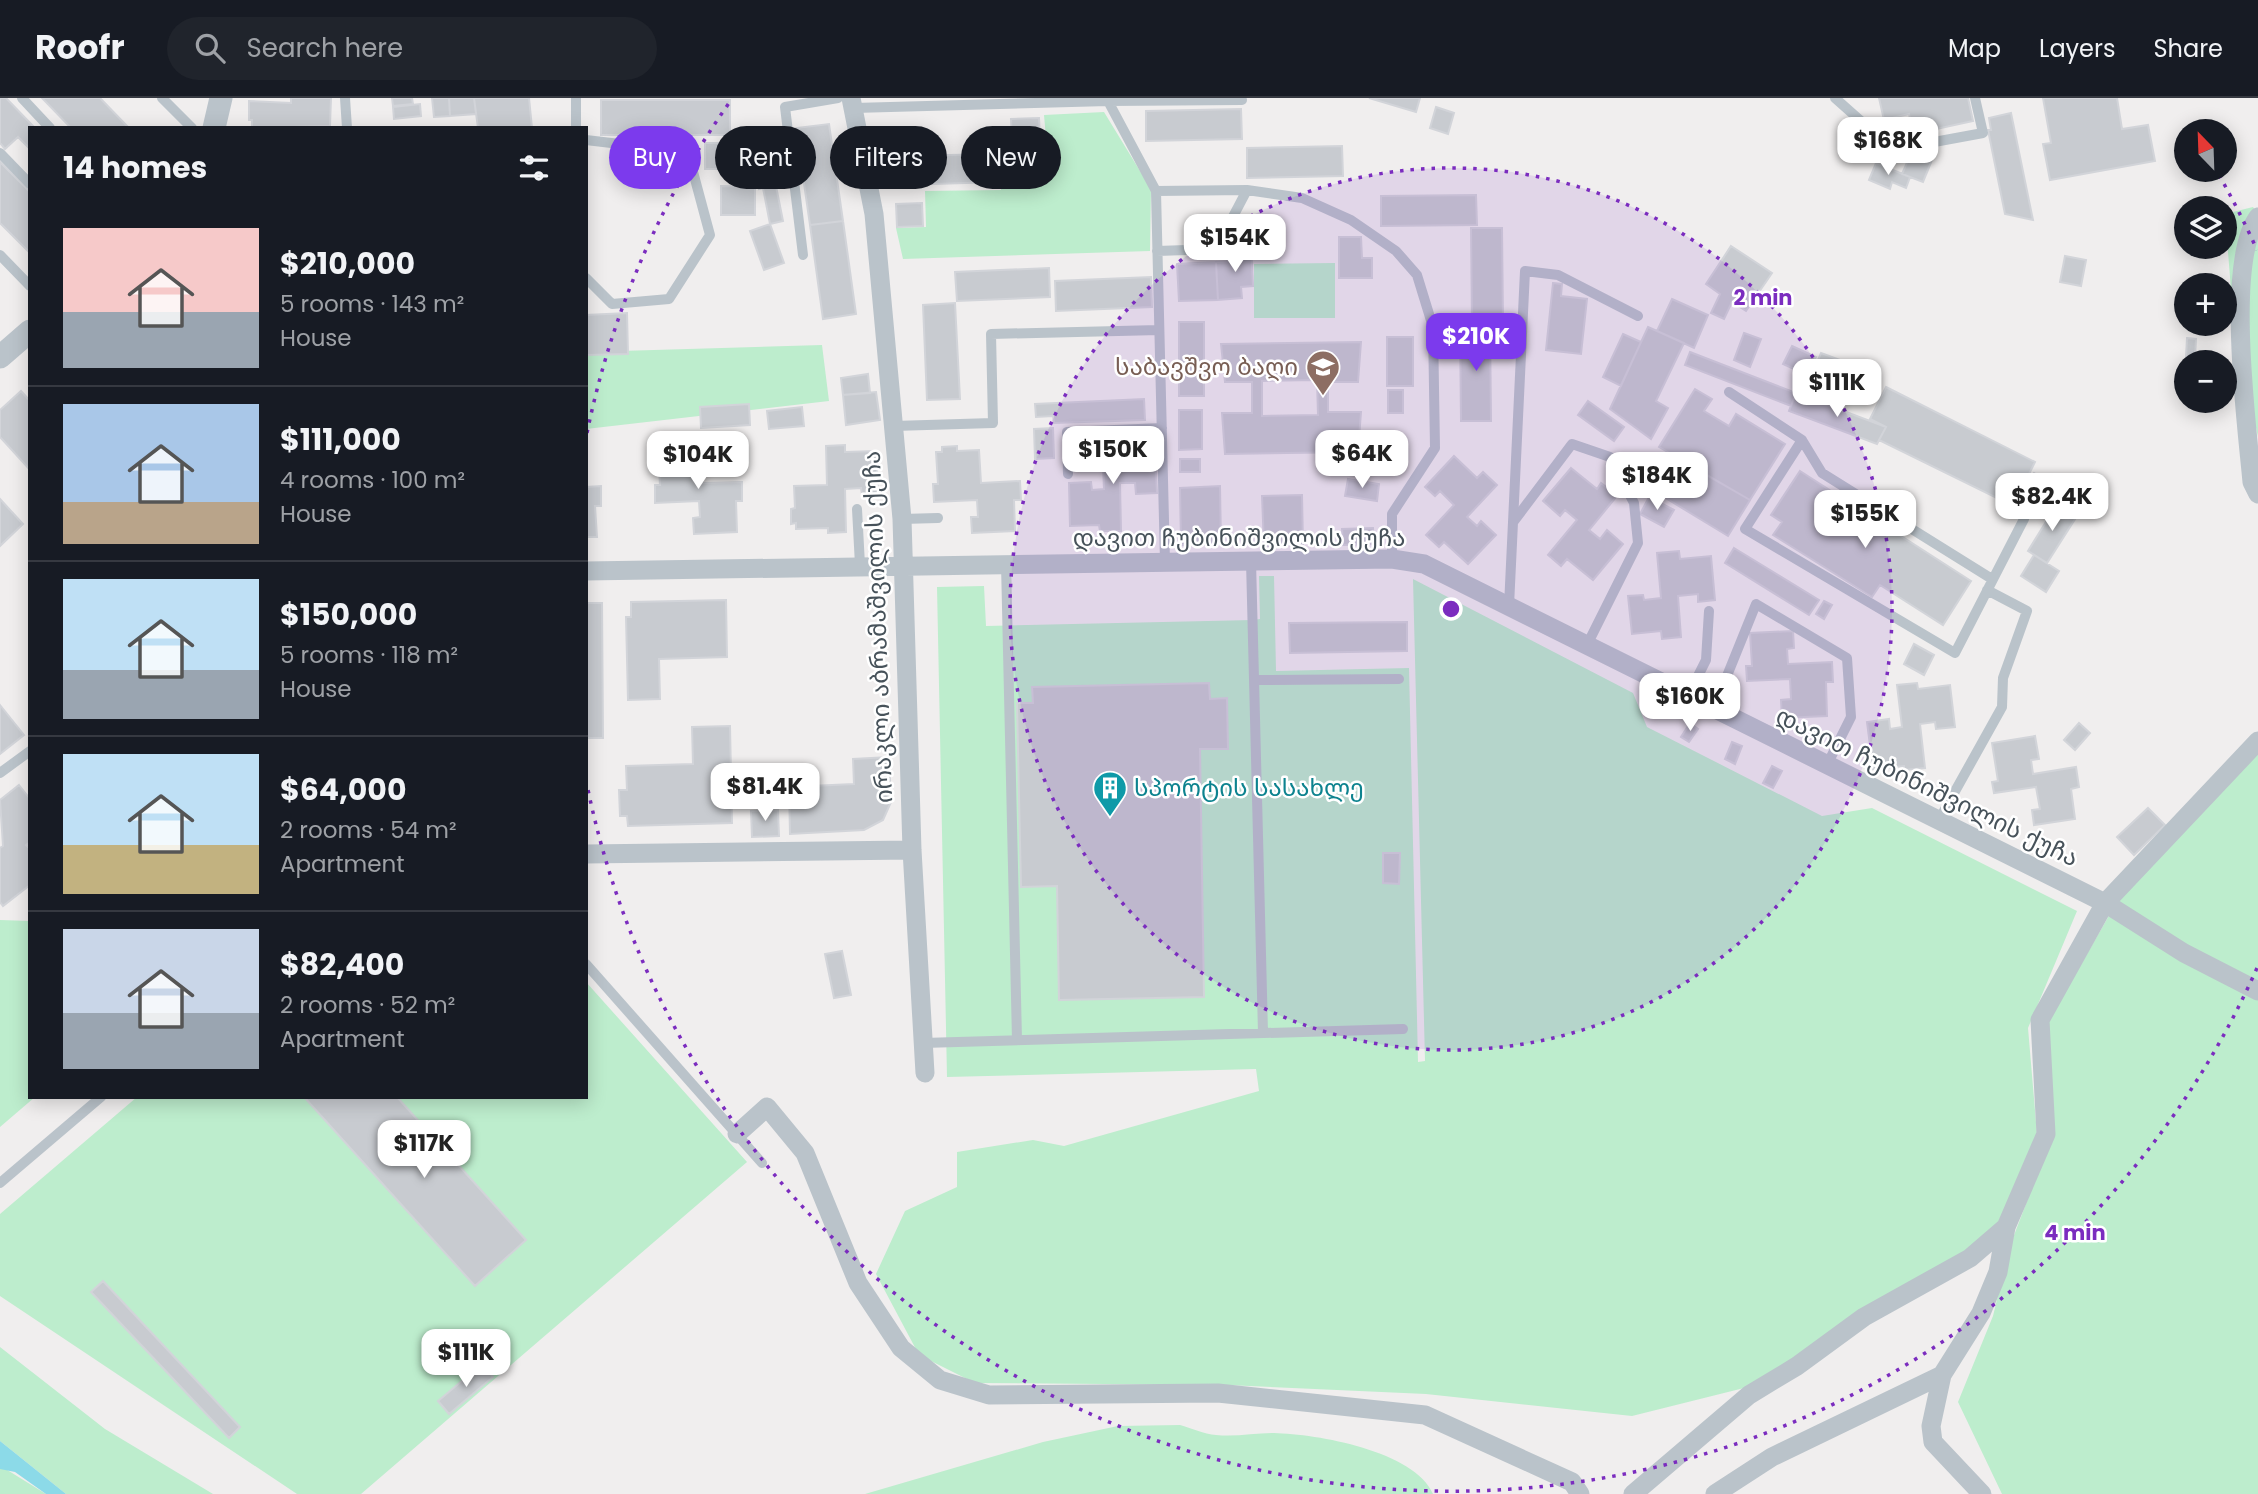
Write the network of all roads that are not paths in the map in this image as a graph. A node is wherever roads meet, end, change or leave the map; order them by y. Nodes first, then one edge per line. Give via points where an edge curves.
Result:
1 (22, 98) edge
2 (162, 98) edge
3 (221, 98) edge
4 (345, 98) edge
5 (576, 98) edge
6 (1835, 98) edge
7 (1975, 98) edge
8 (1242, 100) edge
9 (1015, 101) edge
10 (1108, 101) junction
11 (847, 102) edge
12 (48, 126) edge
13 (190, 126) edge
14 (214, 126) edge
15 (347, 126) edge
16 (576, 126) edge
17 (588, 140) edge
18 (0, 153) edge
19 (28, 182) edge
20 (1247, 190) junction
21 (1156, 191) junction
22 (2258, 217) edge
23 (1157, 251) junction
24 (0, 255) edge
25 (803, 255) dead end
26 (588, 280) edge
27 (28, 284) edge
28 (1638, 316) dead end
29 (1159, 330) junction
30 (28, 336) edge
31 (0, 357) edge
32 (1730, 392) dead end
33 (894, 426) junction
34 (1162, 428) junction
35 (1802, 440) junction
36 (1068, 474) dead end
37 (2258, 494) edge
38 (857, 509) dead end
39 (938, 518) dead end
40 (902, 519) junction
41 (2024, 519) dead end
42 (1514, 521) junction
43 (1392, 559) junction
44 (1251, 561) junction
45 (1165, 562) junction
46 (1006, 563) junction
47 (905, 564) junction
48 (860, 565) junction
49 (588, 570) edge
50 (1992, 579) junction
51 (1987, 590) junction
52 (1509, 606) junction
53 (1709, 611) dead end
54 (1587, 645) junction
55 (1399, 678) dead end
56 (1254, 680) junction
57 (1688, 695) junction
58 (1714, 708) junction
59 (2258, 741) edge
60 (28, 752) edge
61 (1827, 765) junction
62 (0, 773) edge
63 (1939, 820) junction
64 (912, 850) junction
65 (588, 854) edge
66 (2105, 903) junction
67 (588, 966) edge
68 (2258, 991) edge
69 (1403, 1029) dead end
70 (1263, 1033) junction
71 (1017, 1040) junction
72 (923, 1043) junction
73 (925, 1073) dead end
74 (99, 1099) edge
75 (737, 1134) junction
76 (762, 1163) dead end
77 (0, 1183) edge
78 (2006, 1227) junction
79 (1942, 1375) junction
80 (1580, 1494) edge
81 (1633, 1494) edge
82 (1715, 1494) edge
83 (1982, 1494) edge

1 - 12 lane
2 - 13 lane
3 - 14 street
4 - 15 lane
5 - 16 lane
6 - 7 lane via 1871,130 1918,145 1983,133
8 - 10 lane
9 - 10 lane
9 - 11 lane
10 - 21 lane
11 - 25 lane via 785,107
11 - 33 street, ირაკლი აბრამაშვილის ქუჩა via 874,214
17 - 26 lane via 679,151 692,167 710,234 669,299 612,304
18 - 19 lane
20 - 21 lane
20 - 23 lane via 1216,248
20 - 43 lane via 1302,198 1326,208 1396,251 1417,275 1433,327 1435,448 1392,514
21 - 23 lane
22 - 37 street via 2243,256 2241,362 2252,482
23 - 29 lane
24 - 27 lane
28 - 42 lane via 1558,275 1525,271
29 - 33 lane via 991,334 993,423
29 - 34 lane
30 - 31 street
32 - 35 lane
33 - 40 street, ირაკლი აბრამაშვილის ქუჩა
34 - 36 lane via 1067,432
34 - 45 lane
35 - 50 lane via 1822,473
35 - 51 lane via 1745,529 1955,653
38 - 48 lane
39 - 40 lane
40 - 47 street, ირაკლი აბრამაშვილის ქუჩა
41 - 50 lane
42 - 52 lane
42 - 54 lane via 1572,444 1610,457 1634,503 1638,543
43 - 44 street, დავით ჩუბინიშვილის ქუჩა
43 - 52 street, დავით ჩუბინიშვილის ქუჩა via 1424,564
44 - 45 street, დავით ჩუბინიშვილის ქუჩა
44 - 56 lane
45 - 46 street, დავით ჩუბინიშვილის ქუჩა
46 - 47 street, დავით ჩუბინიშვილის ქუჩა
46 - 71 lane
47 - 48 street, დავით ჩუბინიშვილის ქუჩა
47 - 64 street, ირაკლი აბრამაშვილის ქუჩა
48 - 49 street, დავით ჩუბინიშვილის ქუჩა
50 - 51 lane
51 - 63 lane via 2027,611 2003,678 2002,708
52 - 54 street, დავით ჩუბინიშვილის ქუჩა
53 - 57 lane via 1706,660
54 - 57 street, დავით ჩუბინიშვილის ქუჩა
55 - 56 lane
56 - 70 lane
57 - 58 street, დავით ჩუბინიშვილის ქუჩა
58 - 61 street, დავით ჩუბინიშვილის ქუჩა
58 - 61 lane via 1756,604 1847,658 1851,717
59 - 66 street
60 - 62 lane
61 - 63 street, დავით ჩუბინიშვილის ქუჩა
63 - 66 street, დავით ჩუბინიშვილის ქუჩა
64 - 65 street
64 - 72 street, ირაკლი აბრამაშვილის ქუჩა
66 - 68 street, დავით ჩუბინიშვილის ქუჩა via 2184,953
66 - 78 street via 2040,1020 2046,1134
67 - 75 lane
69 - 70 lane
70 - 71 lane
71 - 72 lane
72 - 73 street, ირაკლი აბრამაშვილის ქუჩა
74 - 77 lane
75 - 76 lane
75 - 80 street via 766,1107 805,1153 858,1283 901,1348 940,1380 989,1395 1218,1393 1425,1415 1572,1482
78 - 79 street via 1998,1272 1981,1313
78 - 81 street via 1970,1258 1864,1317 1749,1395
79 - 82 street via 1772,1457
79 - 83 street via 1931,1426 1933,1442

